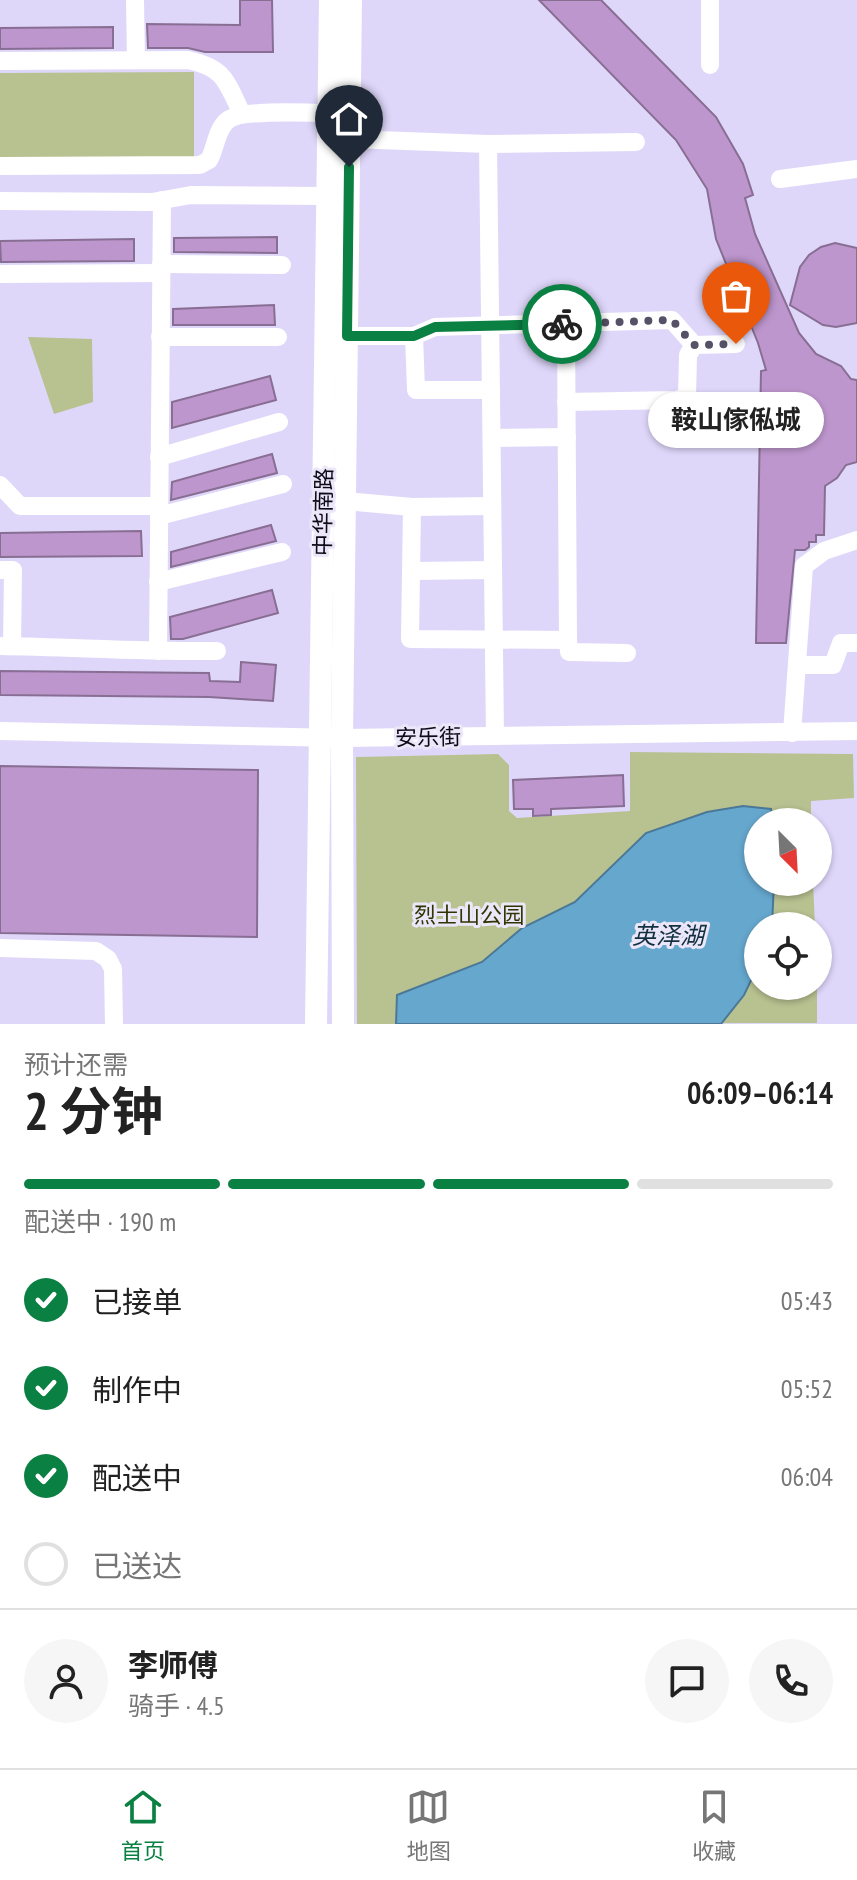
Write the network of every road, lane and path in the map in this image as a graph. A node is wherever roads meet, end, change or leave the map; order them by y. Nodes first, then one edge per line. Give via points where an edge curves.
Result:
1 (135, 0) edge
2 (330, 0) edge
3 (351, 0) edge
4 (710, 0) edge
5 (136, 60) junction
6 (0, 61) edge
7 (710, 65) dead end
8 (329, 113) junction
9 (242, 114) junction
10 (350, 139) junction
11 (636, 142) dead end
12 (488, 144) junction
13 (0, 166) edge
14 (857, 169) edge
15 (780, 179) dead end
16 (328, 196) junction
17 (162, 200) junction
18 (0, 201) edge
19 (282, 265) dead end
20 (161, 268) junction
21 (0, 274) edge
22 (566, 324) junction
23 (491, 327) junction
24 (347, 336) junction
25 (414, 336) junction
26 (160, 337) junction
27 (278, 337) dead end
28 (736, 344) dead end
29 (694, 345) junction
30 (491, 390) junction
31 (566, 402) junction
32 (279, 422) dead end
33 (567, 437) junction
34 (492, 438) junction
35 (159, 457) junction
36 (283, 484) dead end
37 (0, 485) edge
38 (345, 501) junction
39 (492, 506) junction
40 (412, 507) junction
41 (159, 511) junction
42 (857, 540) edge
43 (282, 552) dead end
44 (0, 570) edge
45 (493, 570) junction
46 (411, 571) junction
47 (158, 582) junction
48 (494, 638) junction
49 (568, 640) junction
50 (857, 643) edge
51 (6, 646) edge
52 (158, 651) junction
53 (217, 651) dead end
54 (627, 653) dead end
55 (798, 665) junction
56 (0, 731) edge
57 (792, 733) junction
58 (856, 734) edge
59 (495, 736) junction
60 (331, 738) junction
61 (0, 948) edge
62 (114, 1024) edge
63 (316, 1024) edge
64 (343, 1024) edge

1 - 5 street
2 - 8 main road, 中华南路
3 - 10 main road, 中华南路
4 - 7 street
5 - 6 street
5 - 9 street via 212,65
8 - 9 street
8 - 16 main road, 中华南路
9 - 13 street via 227,120 209,160 200,165
10 - 12 street
10 - 24 main road, 中华南路
11 - 12 street
12 - 23 street
14 - 15 street
16 - 17 street via 191,195
16 - 60 main road, 中华南路
17 - 18 street
17 - 20 street
19 - 20 street
20 - 21 street
20 - 26 street
22 - 23 street
22 - 29 street via 672,320
22 - 31 street
23 - 25 street via 435,327
23 - 30 street
24 - 25 street
24 - 38 main road, 中华南路
25 - 30 street via 416,390
26 - 27 street
26 - 35 street
28 - 29 street
29 - 31 street via 688,355 687,396
30 - 34 street
31 - 33 street
32 - 35 street
33 - 34 street
33 - 49 street
34 - 39 street
35 - 41 street
36 - 41 street
37 - 41 street via 20,506
38 - 40 street
38 - 60 main road, 中华南路
39 - 40 street
39 - 45 street
40 - 46 street
41 - 47 street
42 - 55 street via 824,551 804,566
43 - 47 street
44 - 51 street via 13,570
45 - 46 street
45 - 48 street
46 - 48 street via 410,639
47 - 52 street
48 - 49 street
48 - 59 street
49 - 54 street via 569,652
50 - 55 street via 841,643 833,665
51 - 52 street
52 - 53 street
55 - 57 street
56 - 60 street, 安乐街
57 - 58 street, 安乐街
57 - 59 street, 安乐街
59 - 60 street, 安乐街
60 - 63 main road, 中华南路
60 - 64 main road, 中华南路
61 - 62 street via 96,951 108,959 113,969

